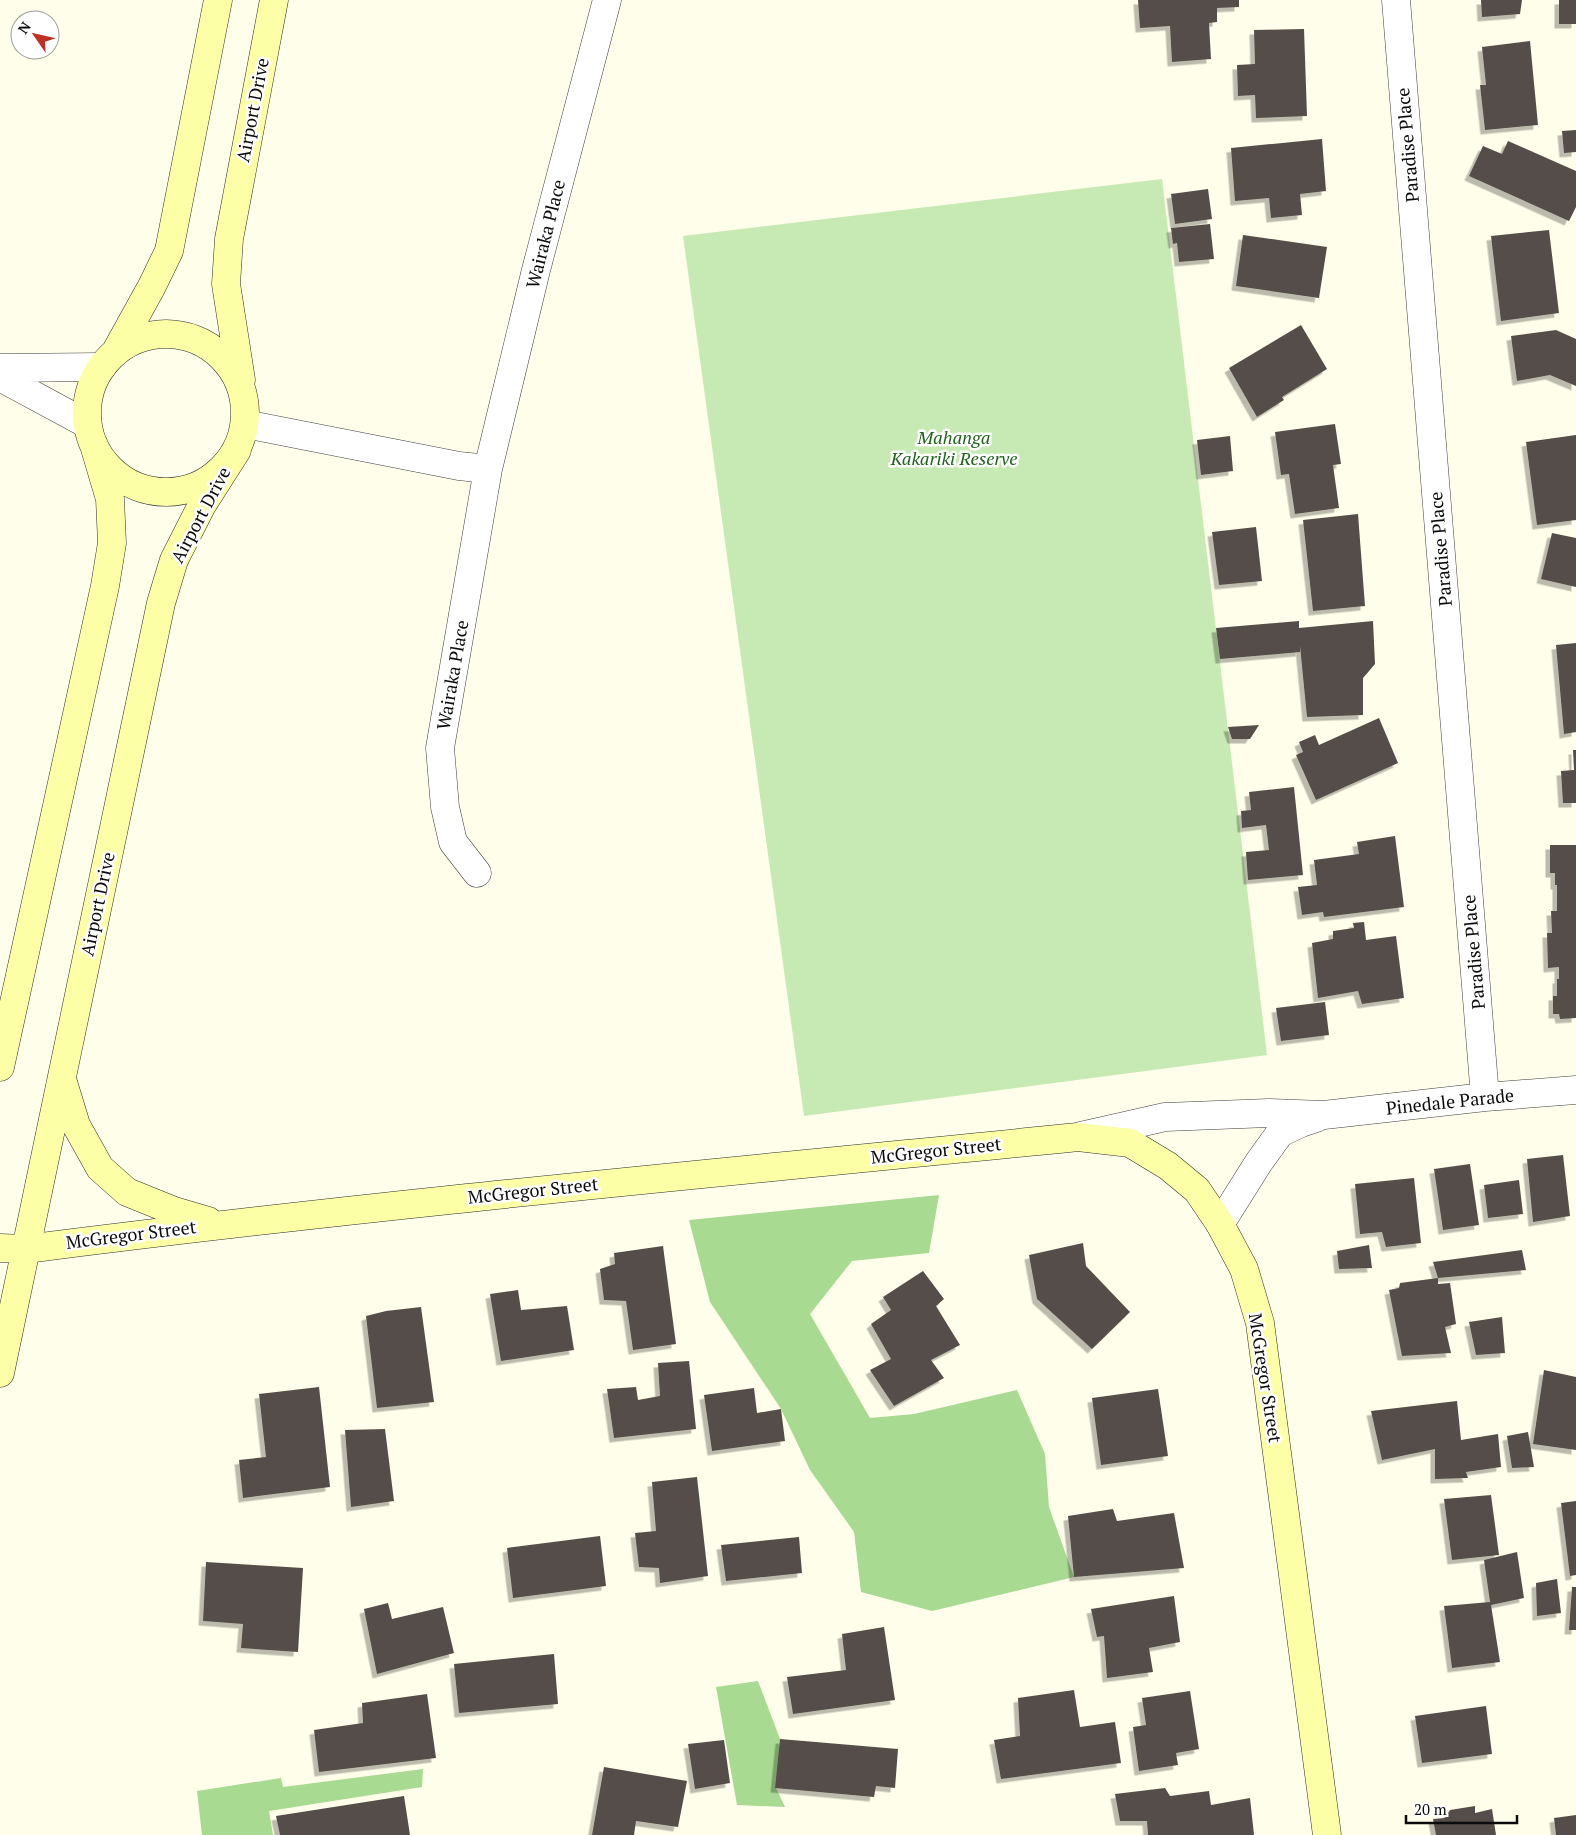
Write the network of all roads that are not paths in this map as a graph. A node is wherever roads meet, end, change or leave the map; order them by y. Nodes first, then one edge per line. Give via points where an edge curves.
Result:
1 (218, 0) edge
2 (274, 0) edge
3 (607, 0) edge
4 (1396, 0) edge
5 (108, 360) junction
6 (0, 368) edge
7 (0, 377) edge
8 (245, 411) junction
9 (91, 435) junction
10 (236, 450) junction
11 (488, 469) junction
12 (477, 873) dead end
13 (0, 1067) edge
14 (62, 1078) junction
15 (1576, 1090) edge
16 (1485, 1097) junction
17 (1324, 1115) junction
18 (1078, 1137) junction
19 (219, 1224) junction
20 (1220, 1224) junction
21 (13, 1248) edge
22 (0, 1373) edge
23 (1327, 1835) edge

1 - 5 main road via 169,251
2 - 8 main road, Airport Drive via 229,239 226,284
3 - 11 street, Wairaka Place
4 - 16 street, Paradise Place
5 - 6 street
5 - 8 main road via 138,339 166,334 192,338 216,351 234,371
5 - 9 main road via 92,384 88,404
7 - 9 street
8 - 10 main road
8 - 11 street via 450,464
9 - 10 main road via 108,467 127,483 151,492 177,492 201,485 221,470
9 - 13 main road via 110,499 112,543
10 - 14 main road, Airport Drive via 202,504 178,552 161,603
11 - 12 street, Wairaka Place via 440,748 445,807 453,842
14 - 19 main road via 76,1125 100,1168 127,1192 174,1211
14 - 21 main road, Airport Drive
15 - 16 street, Pinedale Parade
16 - 17 street, Pinedale Parade
17 - 18 street, Pinedale Parade via 1269,1113 1165,1117
17 - 20 street, Pinedale Parade via 1280,1133
18 - 19 main road, McGregor Street
18 - 20 main road, McGregor Street via 1130,1143 1168,1166 1197,1190
19 - 21 main road, McGregor Street
20 - 23 main road, McGregor Street via 1244,1269 1260,1323
21 - 22 main road, Airport Drive

